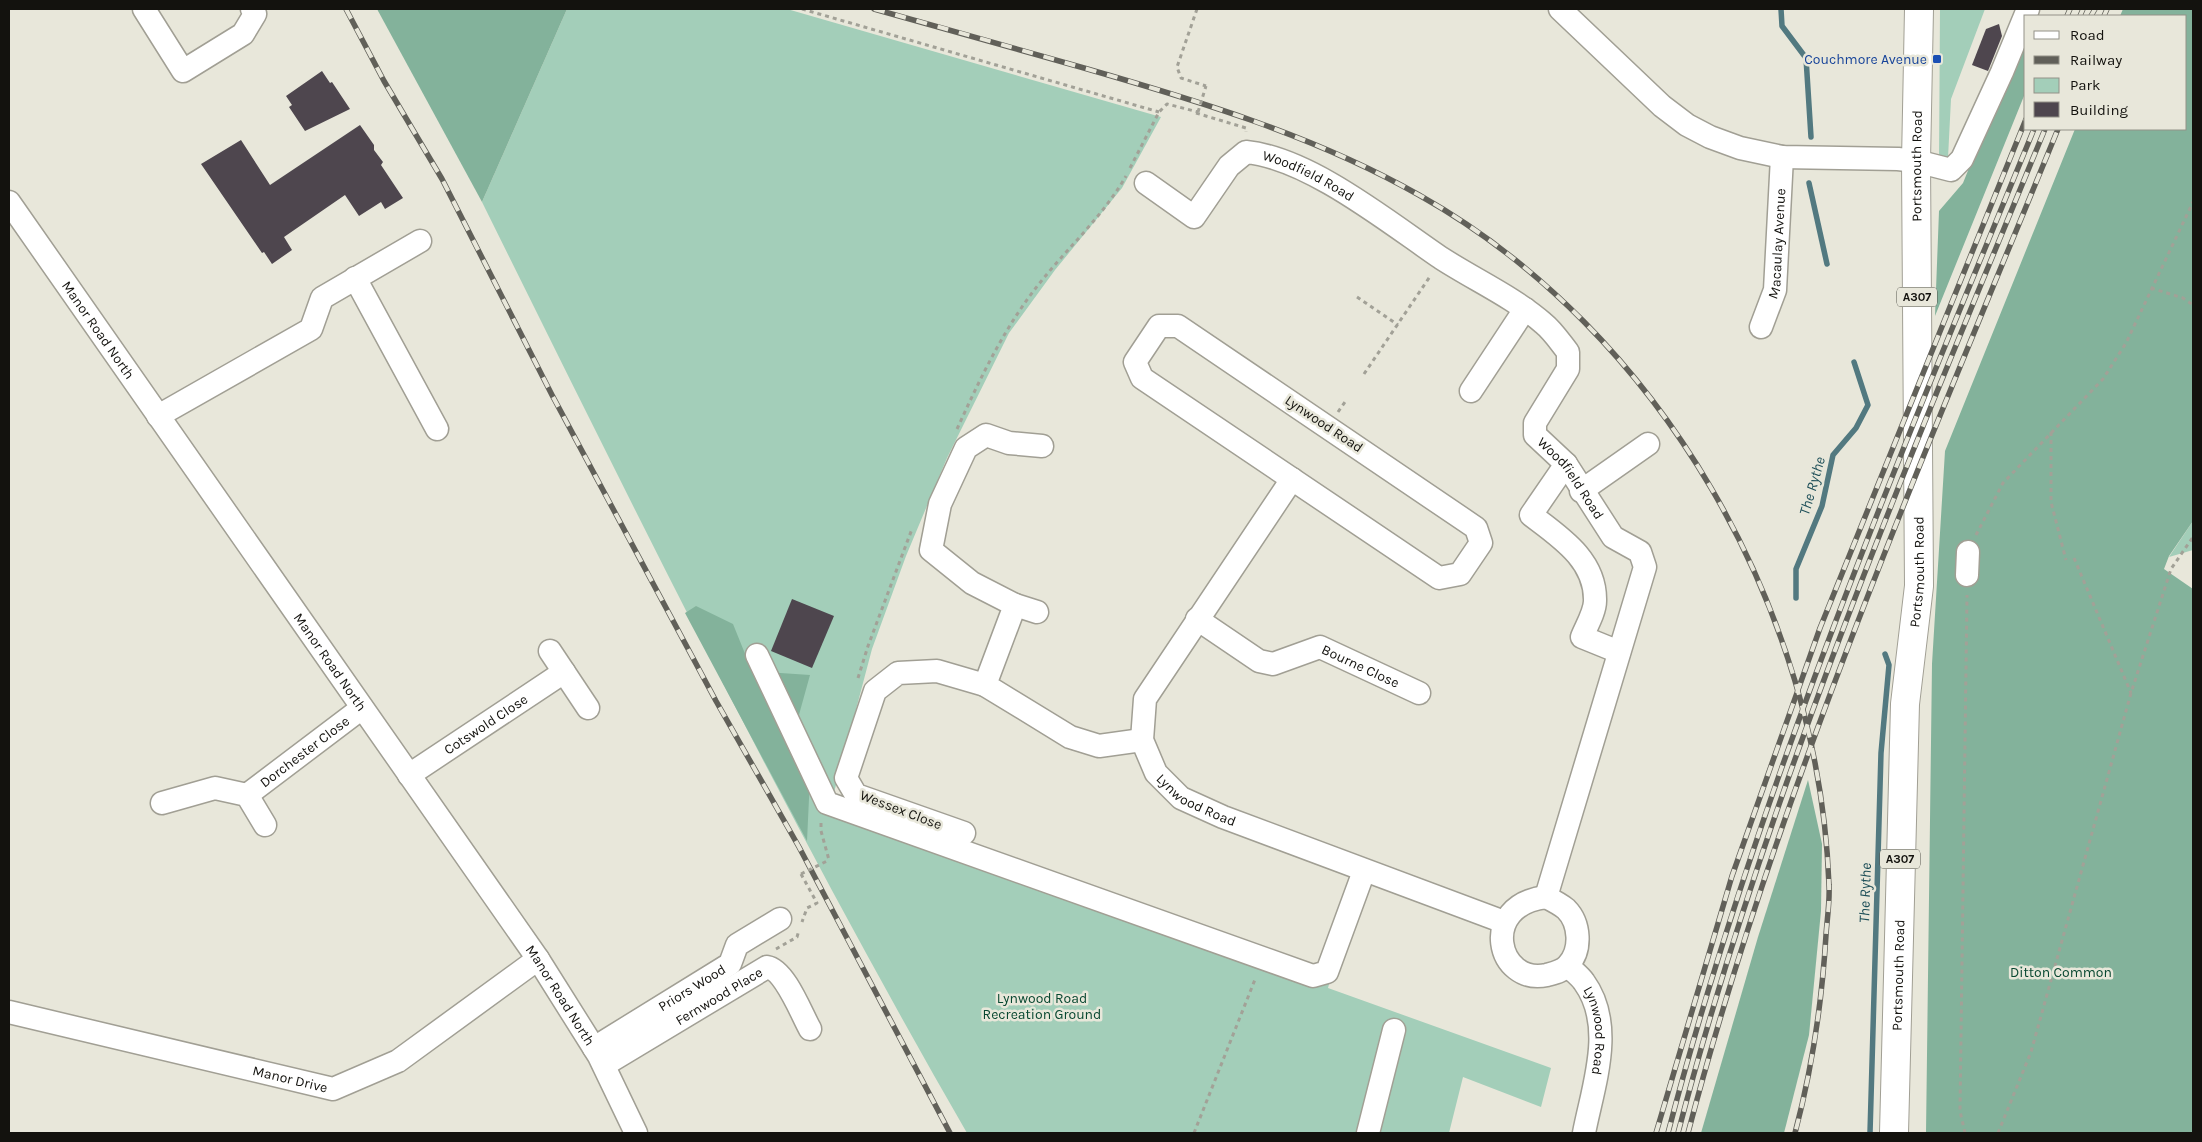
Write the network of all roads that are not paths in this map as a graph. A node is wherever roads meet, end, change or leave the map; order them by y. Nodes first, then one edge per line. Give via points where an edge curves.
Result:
1 (144, 9) edge
2 (252, 9) edge
3 (1560, 9) edge
4 (1919, 9) edge
5 (2024, 19) edge
6 (1782, 157) junction
7 (1898, 160) junction
8 (1146, 183) dead end
9 (9, 202) edge
10 (420, 241) dead end
11 (355, 278) junction
12 (1525, 309) junction
13 (1761, 327) dead end
14 (1471, 391) dead end
15 (158, 416) junction
16 (437, 429) dead end
17 (1648, 444) dead end
18 (1042, 446) dead end
19 (1566, 464) junction
20 (1292, 479) junction
21 (1581, 491) junction
22 (1968, 552) road end
23 (1967, 575) road end
24 (1015, 605) junction
25 (1037, 612) dead end
26 (1196, 619) junction
27 (550, 651) dead end
28 (1619, 652) junction
29 (757, 655) dead end
30 (564, 672) junction
31 (985, 685) junction
32 (1419, 694) dead end
33 (362, 708) junction
34 (588, 708) dead end
35 (1142, 740) junction
36 (409, 775) junction
37 (247, 795) junction
38 (162, 803) dead end
39 (264, 825) dead end
40 (964, 834) dead end
41 (1364, 871) junction
42 (1546, 897) junction
43 (780, 919) dead end
44 (1504, 922) junction
45 (538, 959) junction
46 (1568, 966) junction
47 (9, 1012) edge
48 (810, 1029) dead end
49 (1394, 1030) dead end
50 (599, 1056) junction
51 (636, 1133) edge
52 (1368, 1133) edge
53 (1584, 1133) edge
54 (1894, 1133) edge

1 - 2 street via 183,72 243,34 255,14
3 - 6 street via 1662,106 1687,124 1740,148
4 - 7 main road, Portsmouth Road / A307
5 - 7 street via 1959,164 1951,170
6 - 7 street
6 - 13 street, Macaulay Avenue via 1775,290
7 - 54 main road, Portsmouth Road / A307 via 1919,586 1905,704
8 - 12 street, Woodfield Road via 1194,217 1230,166 1246,152 1262,154 1305,170
9 - 15 street, Manor Road North
10 - 11 street
11 - 15 street via 322,298 311,329
11 - 16 street
12 - 14 street
12 - 19 street, Woodfield Road via 1545,324 1568,352 1568,369 1535,423 1535,435
15 - 33 street, Manor Road North
17 - 21 street
18 - 24 street via 1009,443 986,434 966,448 940,504 930,550 972,583
19 - 21 street, Woodfield Road
19 - 28 street via 1531,515 1567,542 1583,561 1592,579 1595,602 1582,637
20 - 20 street, Lynwood Road via 1439,578 1460,574 1481,542 1476,528 1302,409 1178,326 1159,326 1135,362 1142,378
20 - 26 street, Lynwood Road
21 - 28 street, Woodfield Road via 1613,538 1640,552 1645,568
22 - 23 street
24 - 25 street
24 - 31 street
26 - 32 street, Bourne Close via 1259,661 1273,664 1320,647
26 - 35 street, Lynwood Road via 1145,699
27 - 30 street
28 - 42 street, Woodfield Road
29 - 41 street via 827,803 1313,976 1327,972
30 - 34 street
30 - 36 street, Cotswold Close
31 - 35 street, Wessex Close via 1070,737 1099,746
31 - 40 street, Wessex Close via 936,671 898,673 875,691 846,778 856,795
33 - 36 street, Manor Road North
33 - 37 street, Dorchester Close
35 - 41 street, Lynwood Road via 1156,773 1181,798
36 - 45 street, Manor Road North
37 - 38 street, Dorchester Close via 215,788
37 - 39 street, Dorchester Close
41 - 44 street, Lynwood Road
42 - 44 street via 1522,903
42 - 46 street via 1566,909 1575,923 1576,949
43 - 50 street, Priors Wood via 737,945 730,964
44 - 46 street via 1501,940 1504,953 1519,970 1542,976
45 - 47 street, Manor Drive via 398,1061 333,1089
45 - 50 street, Manor Road North
46 - 53 street, Lynwood Road via 1584,982 1598,1010 1599,1061
48 - 50 street, Fernwood Place via 778,972 766,968
49 - 52 street
50 - 51 street, Manor Road North

